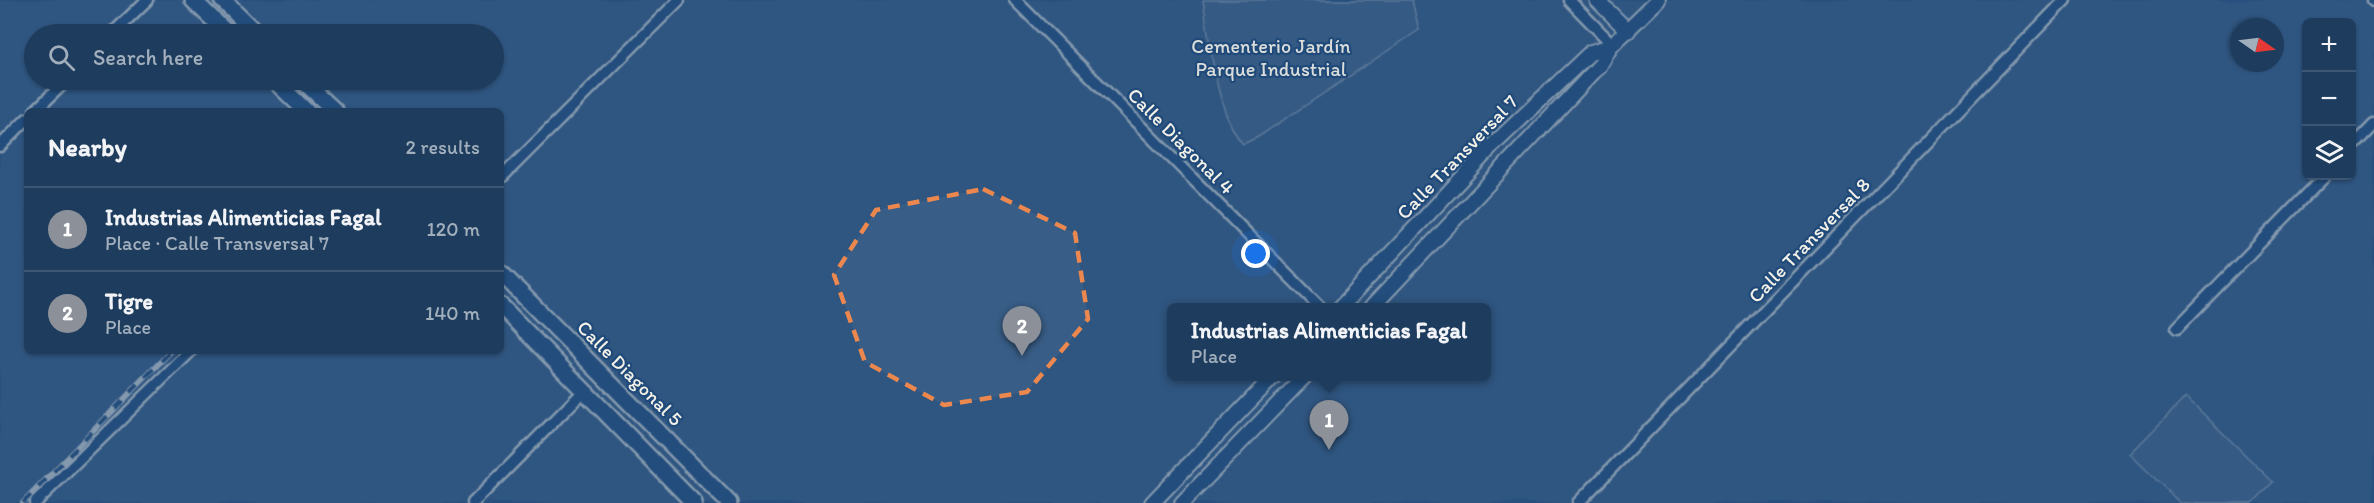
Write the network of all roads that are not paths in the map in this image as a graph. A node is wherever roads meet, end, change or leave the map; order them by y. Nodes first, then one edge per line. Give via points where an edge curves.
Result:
1 (147, 0) edge
2 (193, 0) edge
3 (222, 0) edge
4 (679, 0) edge
5 (1015, 0) edge
6 (1569, 0) edge
7 (1597, 0) edge
8 (1658, 0) edge
9 (2065, 0) edge
10 (122, 24) edge
11 (218, 24) edge
12 (247, 24) edge
13 (1628, 31) junction
14 (1611, 45) junction
15 (57, 90) edge
16 (290, 90) edge
17 (313, 90) edge
18 (38, 108) edge
19 (304, 108) edge
20 (332, 108) edge
21 (24, 122) edge
22 (2374, 125) edge
23 (2356, 144) edge
24 (0, 146) edge
25 (504, 175) edge
26 (2321, 180) edge
27 (504, 276) edge
28 (1316, 303) edge
29 (1345, 303) edge
30 (1376, 303) edge
31 (504, 309) edge
32 (2177, 328) dead end
33 (187, 354) edge
34 (1269, 381) edge
35 (1300, 381) edge
36 (584, 391) junction
37 (667, 440) junction
38 (648, 457) junction
39 (34, 503) edge
40 (473, 503) edge
41 (694, 503) edge
42 (729, 503) edge
43 (1152, 503) edge
44 (1182, 503) edge
45 (1578, 503) edge

1 - 10 street
2 - 11 main road
3 - 12 main road
4 - 25 street
5 - 28 street, Calle Diagonal 4
6 - 14 street
7 - 13 street
8 - 13 street, Calle Transversal 7
9 - 45 street, Calle Transversal 8
13 - 14 street, Calle Transversal 7
14 - 29 street, Calle Transversal 7 via 1591,52 1493,145
14 - 30 street, Calle Transversal 7 via 1600,66
15 - 18 street
16 - 19 main road
17 - 20 main road
21 - 24 street
22 - 23 street
26 - 32 street
27 - 37 main road, Calle Diagonal 5
31 - 36 main road
33 - 39 street
34 - 43 street
35 - 44 street
36 - 38 main road
36 - 40 street
37 - 38 main road
37 - 42 main road, Calle Diagonal 5
38 - 41 main road

